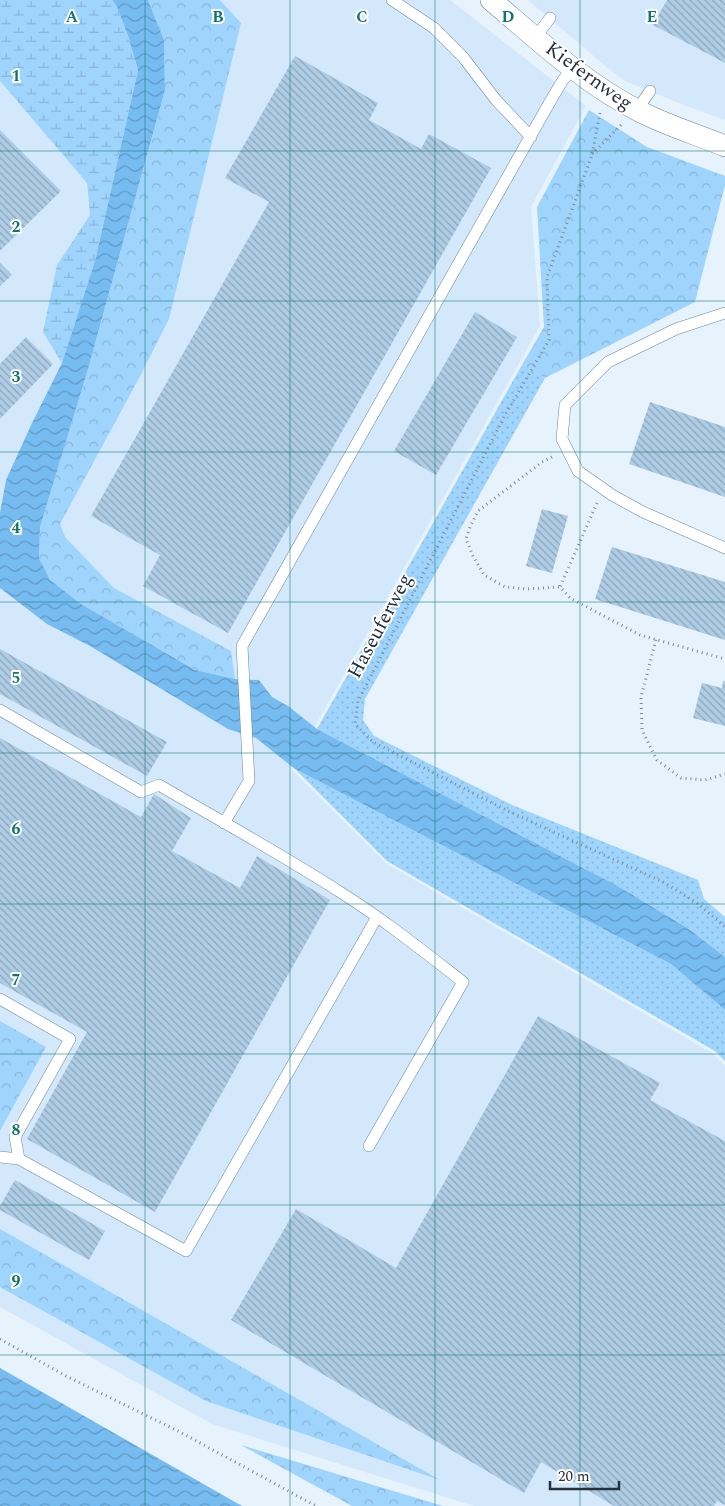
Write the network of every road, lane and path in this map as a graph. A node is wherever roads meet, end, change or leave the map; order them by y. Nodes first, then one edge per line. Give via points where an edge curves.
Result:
1 (392, 0) edge
2 (491, 0) edge
3 (550, 18) dead end
4 (536, 37) junction
5 (573, 68) junction
6 (650, 91) dead end
7 (609, 94) junction
8 (637, 110) junction
9 (531, 137) junction
10 (725, 146) edge
11 (592, 155) junction
12 (725, 313) edge
13 (568, 450) junction
14 (604, 489) junction
15 (725, 548) edge
16 (560, 587) junction
17 (656, 640) junction
18 (725, 659) edge
19 (0, 710) edge
20 (725, 774) edge
21 (224, 823) junction
22 (377, 917) junction
23 (725, 927) edge
24 (0, 1000) edge
25 (369, 1146) dead end
26 (0, 1158) edge
27 (19, 1159) junction
28 (0, 1339) edge
29 (316, 1506) edge

1 - 9 lane via 434,28
2 - 4 street, Kiefernweg
3 - 4 lane
4 - 5 street, Kiefernweg
5 - 7 street, Kiefernweg
5 - 9 lane
6 - 8 lane
7 - 8 street, Kiefernweg
7 - 11 path, Haseuferweg via 601,108
8 - 10 street, Kiefernweg
8 - 11 path, Haseuferweg
9 - 21 lane via 242,646 249,780
11 - 23 path, Haseuferweg via 547,276 549,340 504,418 358,701 355,724 373,742 510,812 663,882 697,903
12 - 13 lane via 676,329 608,362 565,405 562,439
13 - 14 lane via 578,471
13 - 16 path via 542,462 478,510 466,540 484,575 506,587
14 - 15 lane via 643,512
14 - 16 path
16 - 17 path via 570,598 640,635
17 - 18 path
17 - 20 path via 641,697 642,730 657,760 681,778 705,780
19 - 21 lane via 141,792 159,785
21 - 22 lane via 327,883
22 - 25 lane via 463,982
22 - 27 lane via 186,1251
24 - 27 lane via 70,1039 15,1137
26 - 27 lane
28 - 29 path

